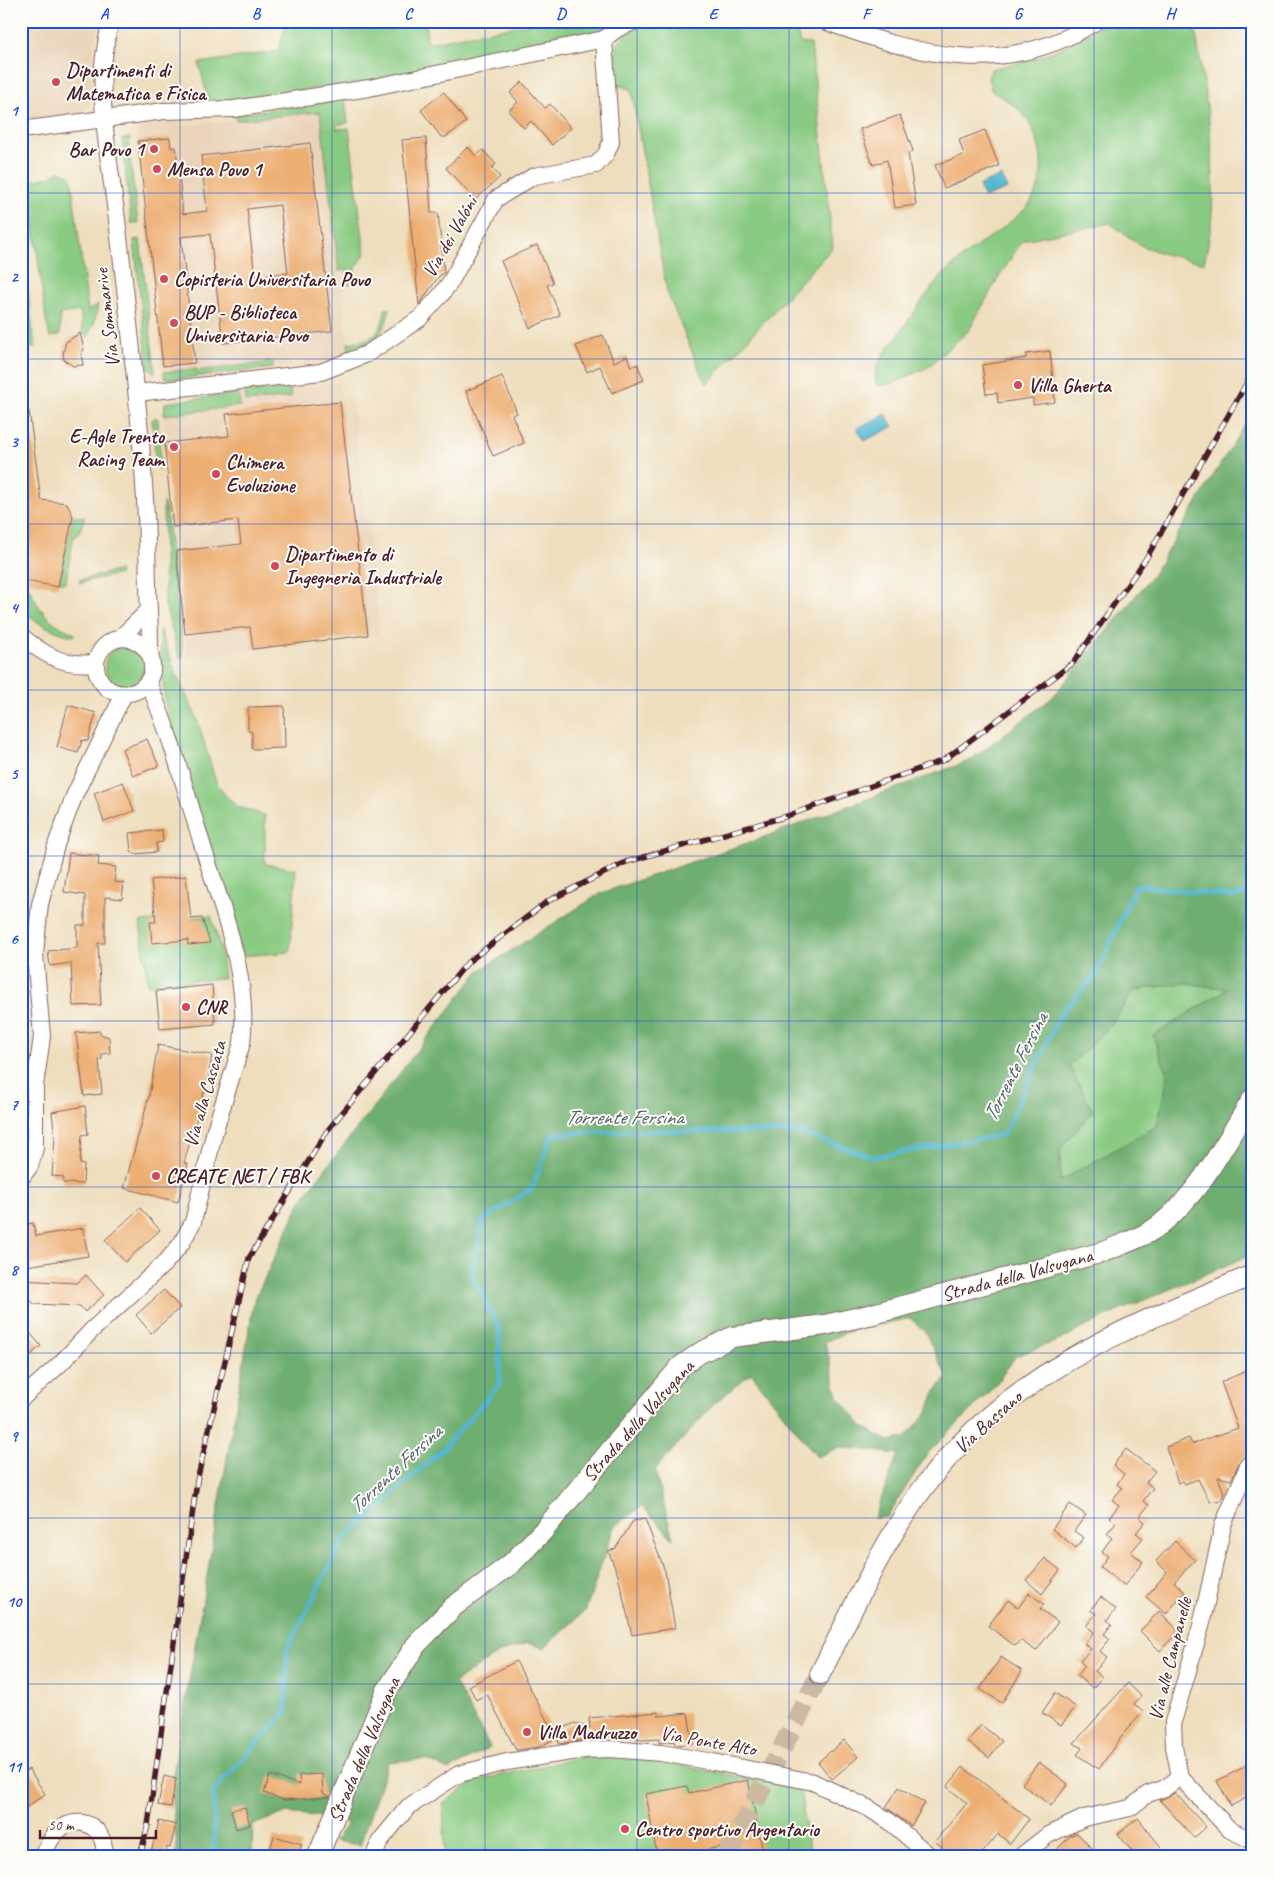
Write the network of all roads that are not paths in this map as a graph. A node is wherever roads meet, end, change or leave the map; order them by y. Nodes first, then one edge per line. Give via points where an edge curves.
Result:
1 (110, 21) edge
2 (636, 21) edge
3 (824, 21) edge
4 (1098, 21) edge
5 (604, 40) junction
6 (105, 119) junction
7 (21, 130) edge
8 (137, 393) junction
9 (149, 610) junction
10 (21, 636) edge
11 (120, 638) junction
12 (150, 655) junction
13 (96, 663) junction
14 (148, 682) junction
15 (124, 694) junction
16 (1253, 1098) edge
17 (21, 1178) edge
18 (1253, 1275) edge
19 (21, 1399) edge
20 (1253, 1462) edge
21 (820, 1674) tunnel mouth
22 (1180, 1778) junction
23 (1253, 1841) edge
24 (42, 1856) edge
25 (104, 1856) edge
26 (318, 1856) edge
27 (374, 1856) edge
28 (930, 1856) edge
29 (1022, 1856) edge

1 - 6 street, Via Sommarive via 104,66
2 - 5 street via 617,29
3 - 4 street via 935,54 979,59 1042,48
5 - 6 street via 370,88 234,109 164,111
5 - 8 street, Via dei Valóni via 611,142 606,154 596,165 534,176 496,199 451,281 419,319 402,332 367,354 322,372
6 - 7 street
6 - 8 street, Via Sommarive
8 - 9 street, Via Sommarive via 145,492
9 - 11 street
9 - 12 street, Via Sommarive
10 - 13 street via 58,661 74,665
11 - 12 street via 138,641
11 - 13 street via 104,646
12 - 14 street via 152,673
13 - 15 street via 106,688
14 - 15 street via 133,693
14 - 19 street, Via alla Cascata via 229,926 240,986 242,1043 215,1130 193,1222 181,1244
15 - 17 street via 75,794 57,842 40,904 35,954 42,1037 35,1086 35,1148 30,1166
16 - 26 main road, Strada della Valsugana via 1200,1183 1160,1225 1138,1237 1103,1252 872,1314 825,1325 732,1338 681,1366 543,1531 512,1563 453,1607 416,1645 386,1692
18 - 21 main road, Via Bassano via 1130,1326 1078,1353 995,1412 930,1479 908,1510 884,1549
20 - 22 street, Via alle Campanelle via 1247,1468 1223,1525 1201,1626 1173,1722
22 - 23 street via 1230,1830
22 - 29 street via 1148,1794 1130,1808 1084,1818 1048,1835
24 - 25 street via 58,1831 75,1823 86,1823 96,1828 105,1845
27 - 28 street, Via Ponte Alto via 380,1840 408,1807 459,1774 507,1762 610,1749 662,1753 812,1782 889,1821

